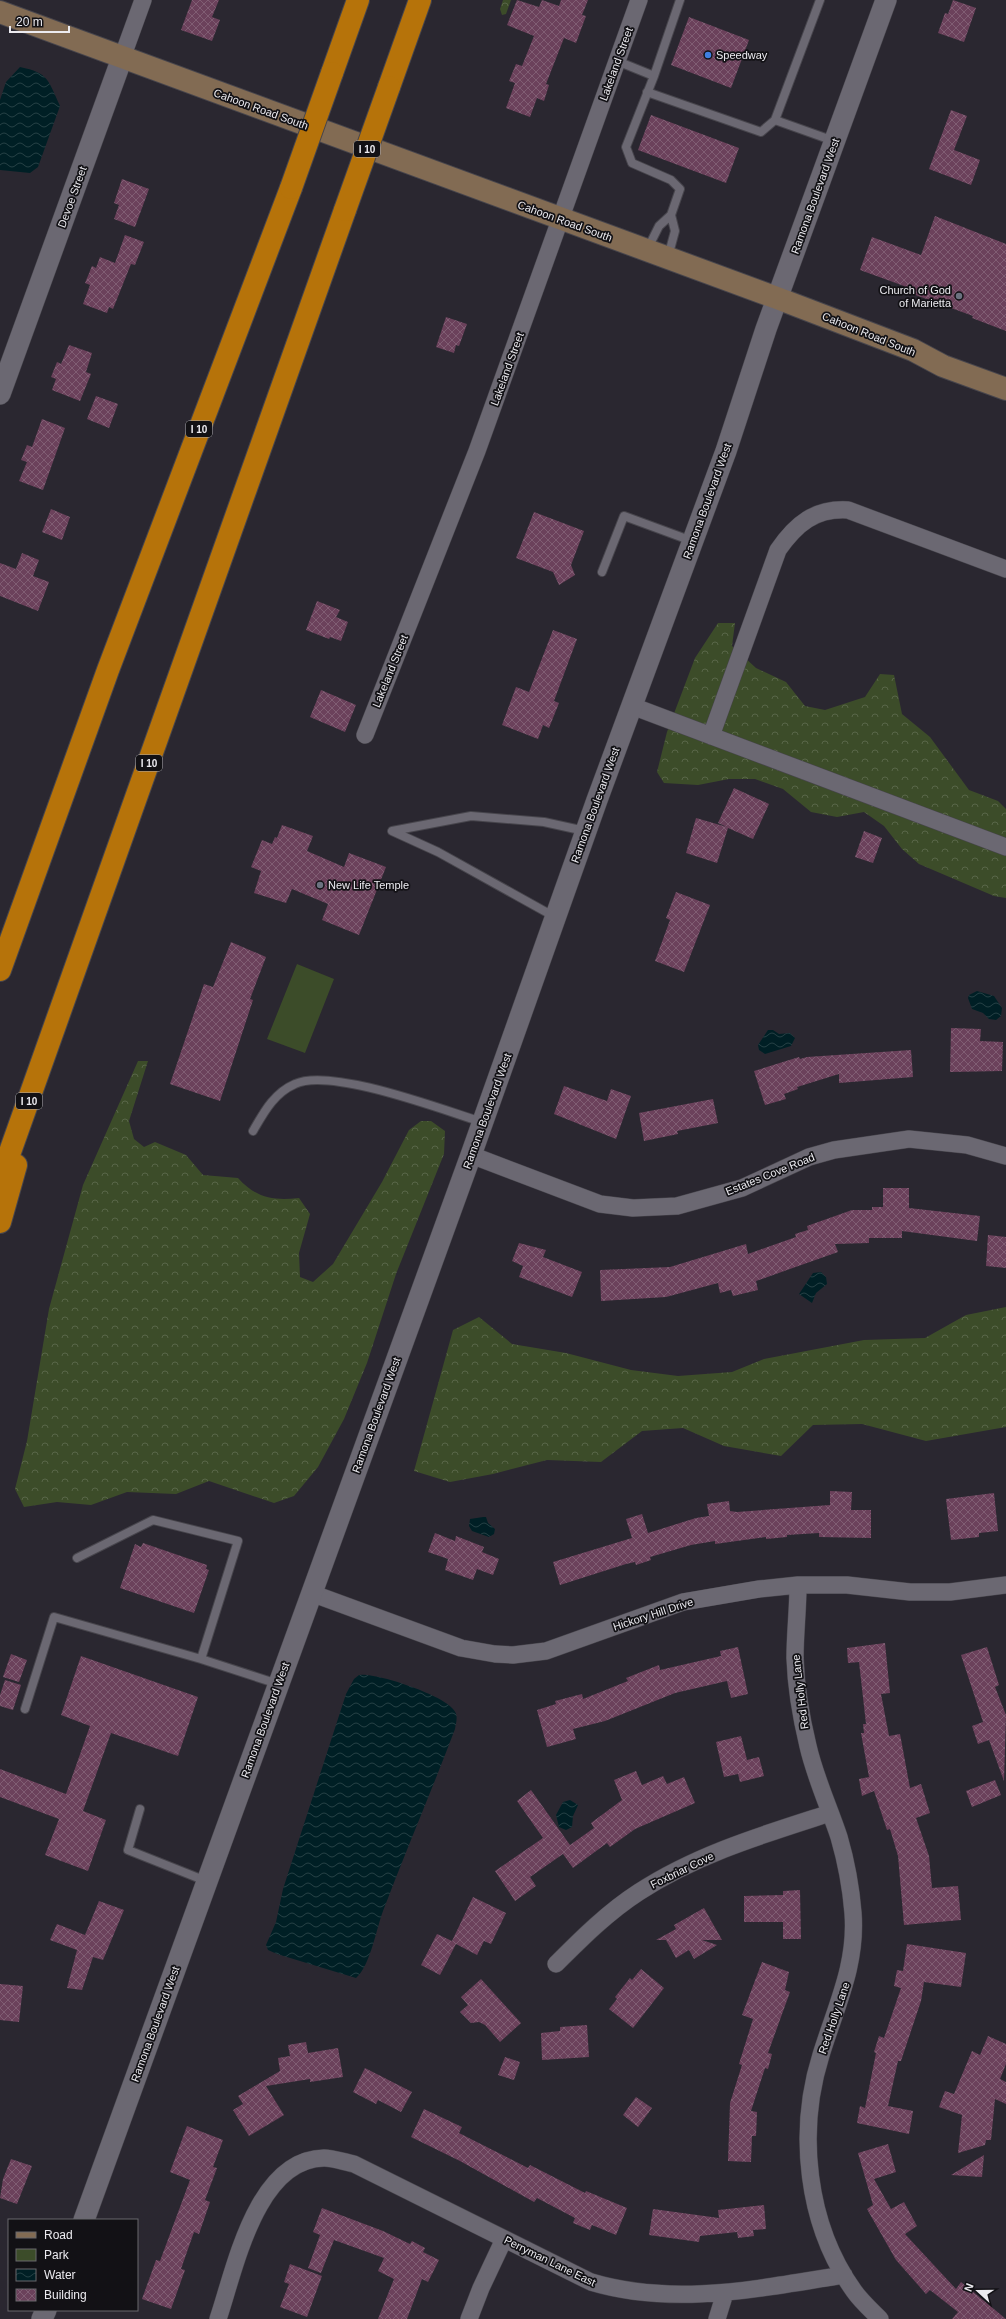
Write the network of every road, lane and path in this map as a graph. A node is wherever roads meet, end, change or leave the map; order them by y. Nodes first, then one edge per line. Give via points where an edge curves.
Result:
1 (143, 0) edge
2 (358, 0) edge
3 (420, 0) edge
4 (639, 0) edge
5 (680, 0) edge
6 (820, 0) edge
7 (886, 0) edge
8 (0, 12) edge
9 (122, 58) junction
10 (617, 61) junction
11 (654, 76) junction
12 (647, 92) junction
13 (775, 120) junction
14 (834, 141) junction
15 (671, 215) junction
16 (561, 219) junction
17 (647, 250) junction
18 (668, 258) junction
19 (777, 298) junction
20 (1006, 389) edge
21 (0, 394) edge
22 (692, 541) junction
23 (1006, 569) edge
24 (602, 572) dead end
25 (632, 706) junction
26 (365, 735) dead end
27 (710, 736) junction
28 (586, 831) junction
29 (1006, 847) edge
30 (555, 917) junction
31 (0, 970) edge
32 (57, 1022) junction
33 (482, 1122) junction
34 (253, 1130) dead end
35 (471, 1155) junction
36 (1006, 1156) edge
37 (0, 1180) edge
38 (0, 1222) edge
39 (77, 1558) dead end
40 (798, 1585) junction
41 (1006, 1585) edge
42 (311, 1593) junction
43 (201, 1659) junction
44 (278, 1684) junction
45 (25, 1709) dead end
46 (140, 1809) dead end
47 (830, 1813) junction
48 (207, 1882) junction
49 (556, 1964) dead end
50 (84, 2219) edge
51 (504, 2239) junction
52 (844, 2276) junction
53 (725, 2293) junction
54 (218, 2319) edge
55 (470, 2319) edge
56 (717, 2319) edge
57 (880, 2319) edge

1 - 9 street, Devoe Street
2 - 31 highway, I 10, bridge via 291,188 108,670
3 - 32 highway, I 10, bridge
4 - 10 street, Lakeland Street
5 - 11 lane
6 - 13 lane
7 - 14 street, Ramona Boulevard West
8 - 9 main road, Cahoon Road South
9 - 16 main road, Cahoon Road South
9 - 21 street, Devoe Street
10 - 11 lane
10 - 16 street, Lakeland Street
11 - 12 lane
12 - 13 lane via 761,132
12 - 15 lane via 626,147 632,163 671,180 680,189
13 - 14 lane
14 - 19 street, Ramona Boulevard West
15 - 17 lane via 659,226
15 - 18 lane via 676,231
16 - 17 main road, Cahoon Road South
16 - 26 street, Lakeland Street via 477,451
17 - 18 main road, Cahoon Road South
18 - 19 main road, Cahoon Road South
19 - 20 main road, Cahoon Road South
19 - 22 street, Ramona Boulevard West via 726,451
22 - 24 lane via 624,516
22 - 25 street, Ramona Boulevard West
23 - 27 street via 848,510 824,512 803,521 788,535 778,550
25 - 27 street
25 - 28 street, Ramona Boulevard West
27 - 29 street
28 - 30 street, Ramona Boulevard West
28 - 30 lane via 544,822 471,816 392,831 438,852
30 - 33 street, Ramona Boulevard West
32 - 37 highway, I 10
32 - 38 highway
33 - 34 lane via 373,1089 324,1079 296,1083 270,1102
33 - 35 street, Ramona Boulevard West
35 - 36 street, Estates Cove Road via 600,1204 633,1208 677,1206 742,1188 809,1157 834,1150 909,1139 967,1144
35 - 42 street, Ramona Boulevard West
39 - 43 lane via 152,1520 238,1541
40 - 41 street, Hickory Hill Drive via 847,1584 910,1592 950,1592
40 - 42 street, Hickory Hill Drive via 720,1594 683,1602 546,1651 513,1655 461,1648
40 - 47 street, Red Holly Lane via 796,1660 799,1697 808,1748
42 - 44 street, Ramona Boulevard West
43 - 44 lane
43 - 45 lane via 54,1617
44 - 48 street, Ramona Boulevard West
46 - 48 lane via 128,1850
47 - 49 street, Foxbriar Cove via 739,1843 681,1868 620,1906 584,1935
47 - 52 street, Red Holly Lane via 839,1839 849,1886 853,1914 852,1951 845,1988 821,2055 811,2095 807,2150 819,2214
48 - 50 street, Ramona Boulevard West
51 - 53 street, Perryman Lane East via 591,2282 614,2289 661,2295
51 - 54 street, Perryman Lane East via 354,2164 324,2158 302,2164 276,2182 257,2207
51 - 55 street via 481,2288
52 - 53 street, Perryman Lane East
52 - 57 street, Red Holly Lane via 854,2292
53 - 56 street

